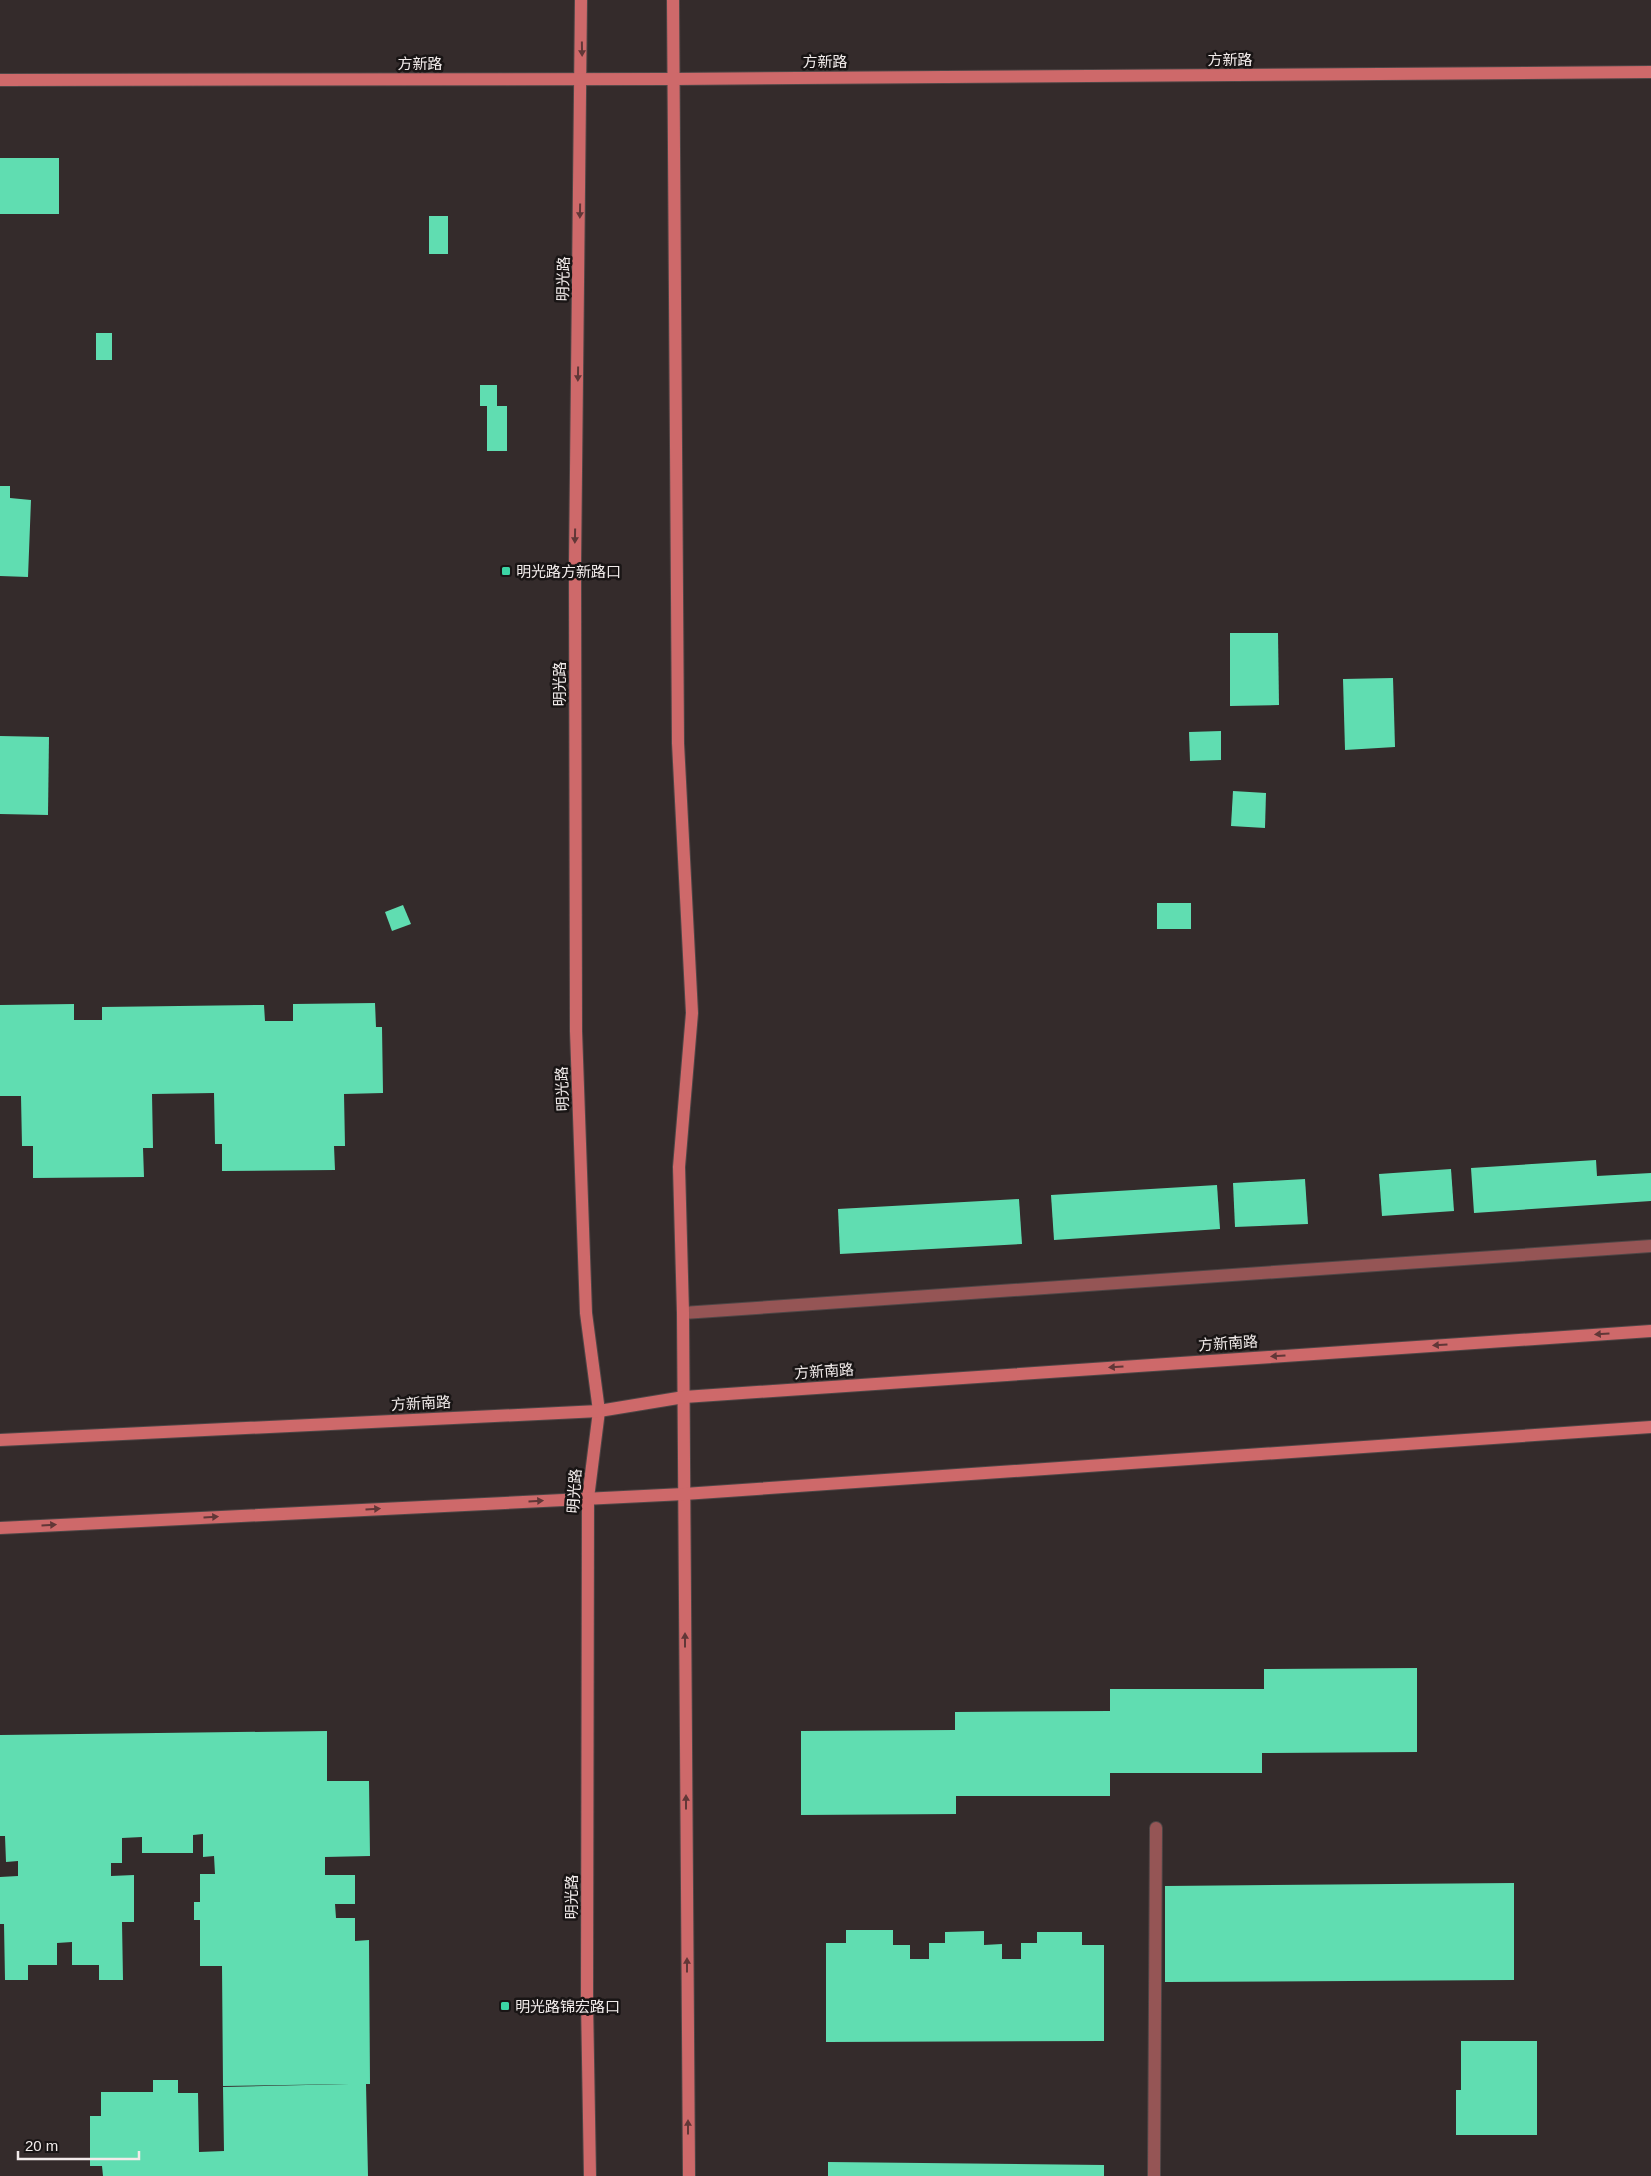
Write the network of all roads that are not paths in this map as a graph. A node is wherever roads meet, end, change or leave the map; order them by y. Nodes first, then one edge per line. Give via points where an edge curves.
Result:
1 (581, 0) edge
2 (673, 0) edge
3 (1651, 72) edge
4 (582, 79) junction
5 (673, 79) junction
6 (0, 80) edge
7 (1651, 1246) edge
8 (683, 1313) junction
9 (1651, 1331) edge
10 (684, 1397) junction
11 (599, 1411) junction
12 (1651, 1427) edge
13 (0, 1440) edge
14 (684, 1494) junction
15 (588, 1498) junction
16 (0, 1528) edge
17 (1156, 1828) dead end
18 (590, 2176) edge
19 (689, 2176) edge
20 (1154, 2176) edge

1 -> 4 main road, 明光路
2 - 5 main road
3 - 5 main road, 方新路
4 - 5 main road, 方新路
4 - 6 main road, 方新路
4 -> 11 main road, 明光路 via 575,566 576,1031 586,1314
5 - 8 main road via 678,744 692,1013 679,1167
7 - 8 lane
8 - 10 main road
9 -> 10 main road, 方新南路
10 - 11 main road, 方新南路
10 - 14 main road
11 - 13 main road, 方新南路
11 - 15 main road, 明光路
12 - 14 main road
14 - 15 main road
19 -> 14 main road
16 -> 15 main road
15 - 18 main road, 明光路
17 - 20 lane

